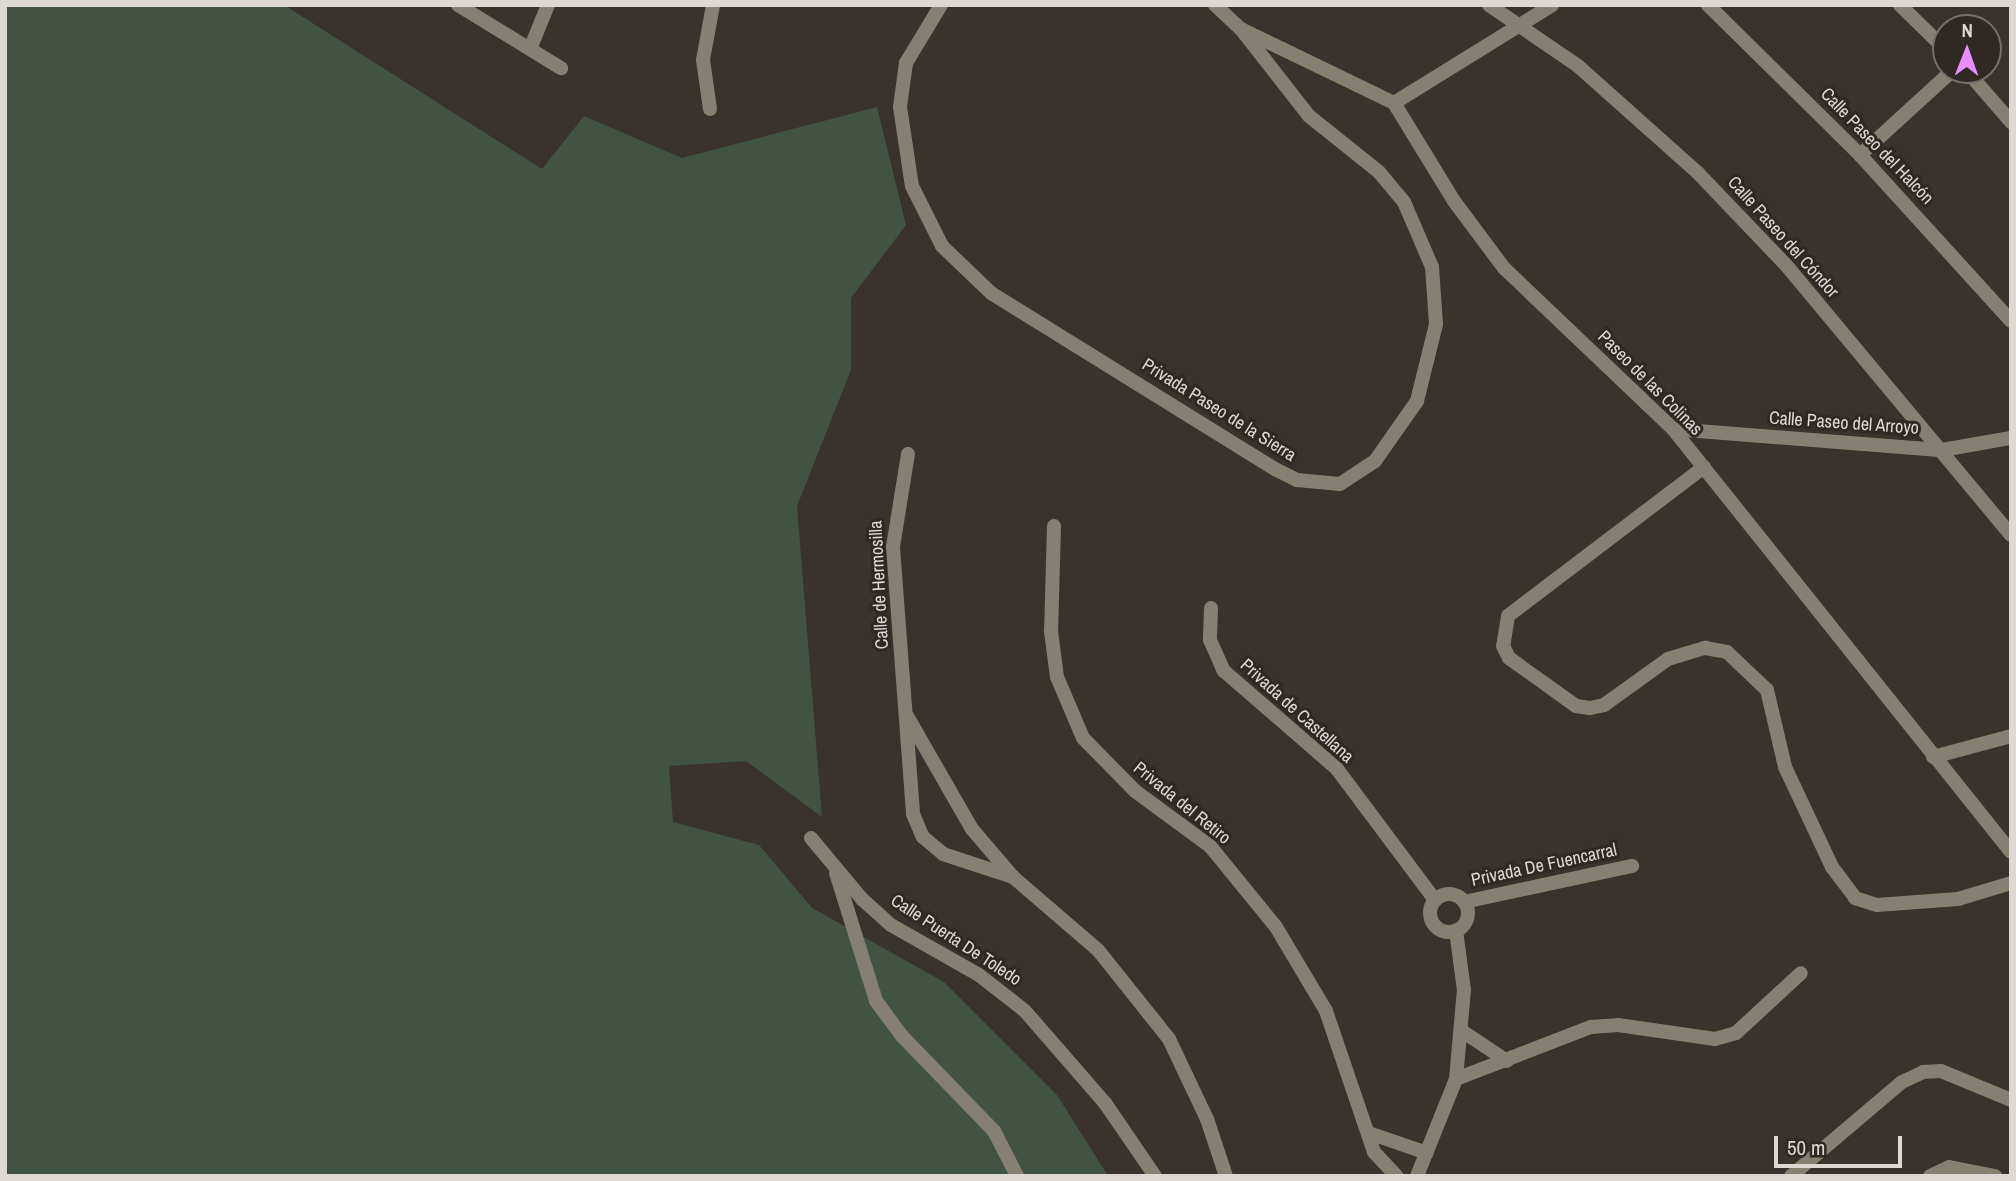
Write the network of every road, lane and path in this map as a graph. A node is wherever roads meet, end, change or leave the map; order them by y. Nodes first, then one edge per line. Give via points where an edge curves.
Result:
1 (458, 5) edge
2 (548, 5) edge
3 (713, 5) edge
4 (941, 5) edge
5 (1215, 5) edge
6 (1489, 5) edge
7 (1552, 5) edge
8 (1708, 5) edge
9 (1900, 5) edge
10 (1519, 28) junction
11 (1241, 29) junction
12 (1932, 36) edge
13 (530, 49) junction
14 (561, 68) dead end
15 (1938, 84) edge
16 (1978, 84) edge
17 (1394, 103) junction
18 (710, 109) dead end
19 (2011, 122) edge
20 (1860, 155) junction
21 (2011, 321) edge
22 (1673, 429) junction
23 (2011, 438) edge
24 (1942, 450) junction
25 (908, 454) dead end
26 (1704, 467) junction
27 (1054, 526) dead end
28 (2011, 535) edge
29 (1210, 608) dead end
30 (907, 716) junction
31 (2011, 736) edge
32 (1933, 757) junction
33 (811, 838) dead end
34 (2011, 852) edge
35 (833, 864) junction
36 (1632, 866) dead end
37 (1013, 877) junction
38 (2011, 883) edge
39 (1435, 900) junction
40 (1464, 902) junction
41 (1456, 931) junction
42 (1801, 973) dead end
43 (1462, 1031) junction
44 (1507, 1061) junction
45 (1456, 1079) junction
46 (2011, 1100) edge
47 (1369, 1133) junction
48 (1427, 1153) junction
49 (1017, 1176) edge
50 (1155, 1176) edge
51 (1226, 1176) edge
52 (1396, 1176) edge
53 (1417, 1176) edge
54 (1791, 1176) edge
55 (1930, 1176) edge
56 (1995, 1176) edge

1 - 13 street
2 - 13 street
3 - 18 street via 703,60
4 - 11 street, Privada Paseo de la Sierra via 906,63 900,107 912,186 942,246 991,293 1275,469 1297,480 1340,484 1375,461 1418,401 1436,324 1432,267 1404,202 1379,173 1309,116
5 - 11 street
6 - 10 street, Calle Paseo del Cóndor
7 - 10 street
8 - 20 street, Calle Paseo del Halcón
9 - 12 street
10 - 17 street
10 - 24 street, Calle Paseo del Cóndor via 1578,66 1698,173 1786,265
11 - 17 street
13 - 14 street
15 - 20 street
16 - 19 street
17 - 22 street, Paseo de las Colinas via 1454,201 1504,268
20 - 21 street, Calle Paseo del Halcón
22 - 24 street, Calle Paseo del Arroyo
22 - 26 street, Paseo de las Colinas
23 - 24 street, Calle Paseo del Arroyo
24 - 28 street, Calle Paseo del Cóndor
25 - 30 street, Calle de Hermosilla via 893,547
26 - 32 street, Paseo de las Colinas
26 - 38 street via 1508,616 1503,646 1509,658 1576,706 1604,705 1689,650 1727,652 1747,666 1767,690 1785,767 1832,867 1855,898 1877,905 1958,899
27 - 47 street, Privada del Retiro via 1051,631 1057,677 1083,738 1135,791 1210,846 1276,928 1326,1011
29 - 39 street, Privada de Castellana via 1210,640 1224,671 1336,769
30 - 37 street, Calle de Hermosilla via 955,807
30 - 37 street, Calle de Hermosilla via 910,800 923,837 967,864
31 - 32 street
32 - 34 street, Paseo de las Colinas
33 - 35 street, Calle Puerta De Toledo
35 - 49 street via 876,1001 910,1045 994,1131
35 - 50 street, Calle Puerta De Toledo via 891,925 979,975 1025,1011 1105,1103
36 - 40 street, Privada De Fuencarral
37 - 51 street via 1098,950 1148,1009 1189,1078
39 - 40 street via 1447,894
39 - 41 street via 1430,912 1433,924
40 - 41 street via 1468,916
41 - 43 street via 1463,966
42 - 44 street via 1736,1033 1715,1039 1618,1025 1591,1027
43 - 44 street
43 - 45 street
44 - 45 street
45 - 48 street
46 - 54 street via 1941,1071 1923,1072 1902,1082
47 - 48 street
47 - 52 street via 1379,1161
48 - 53 street
55 - 56 street via 1949,1167

